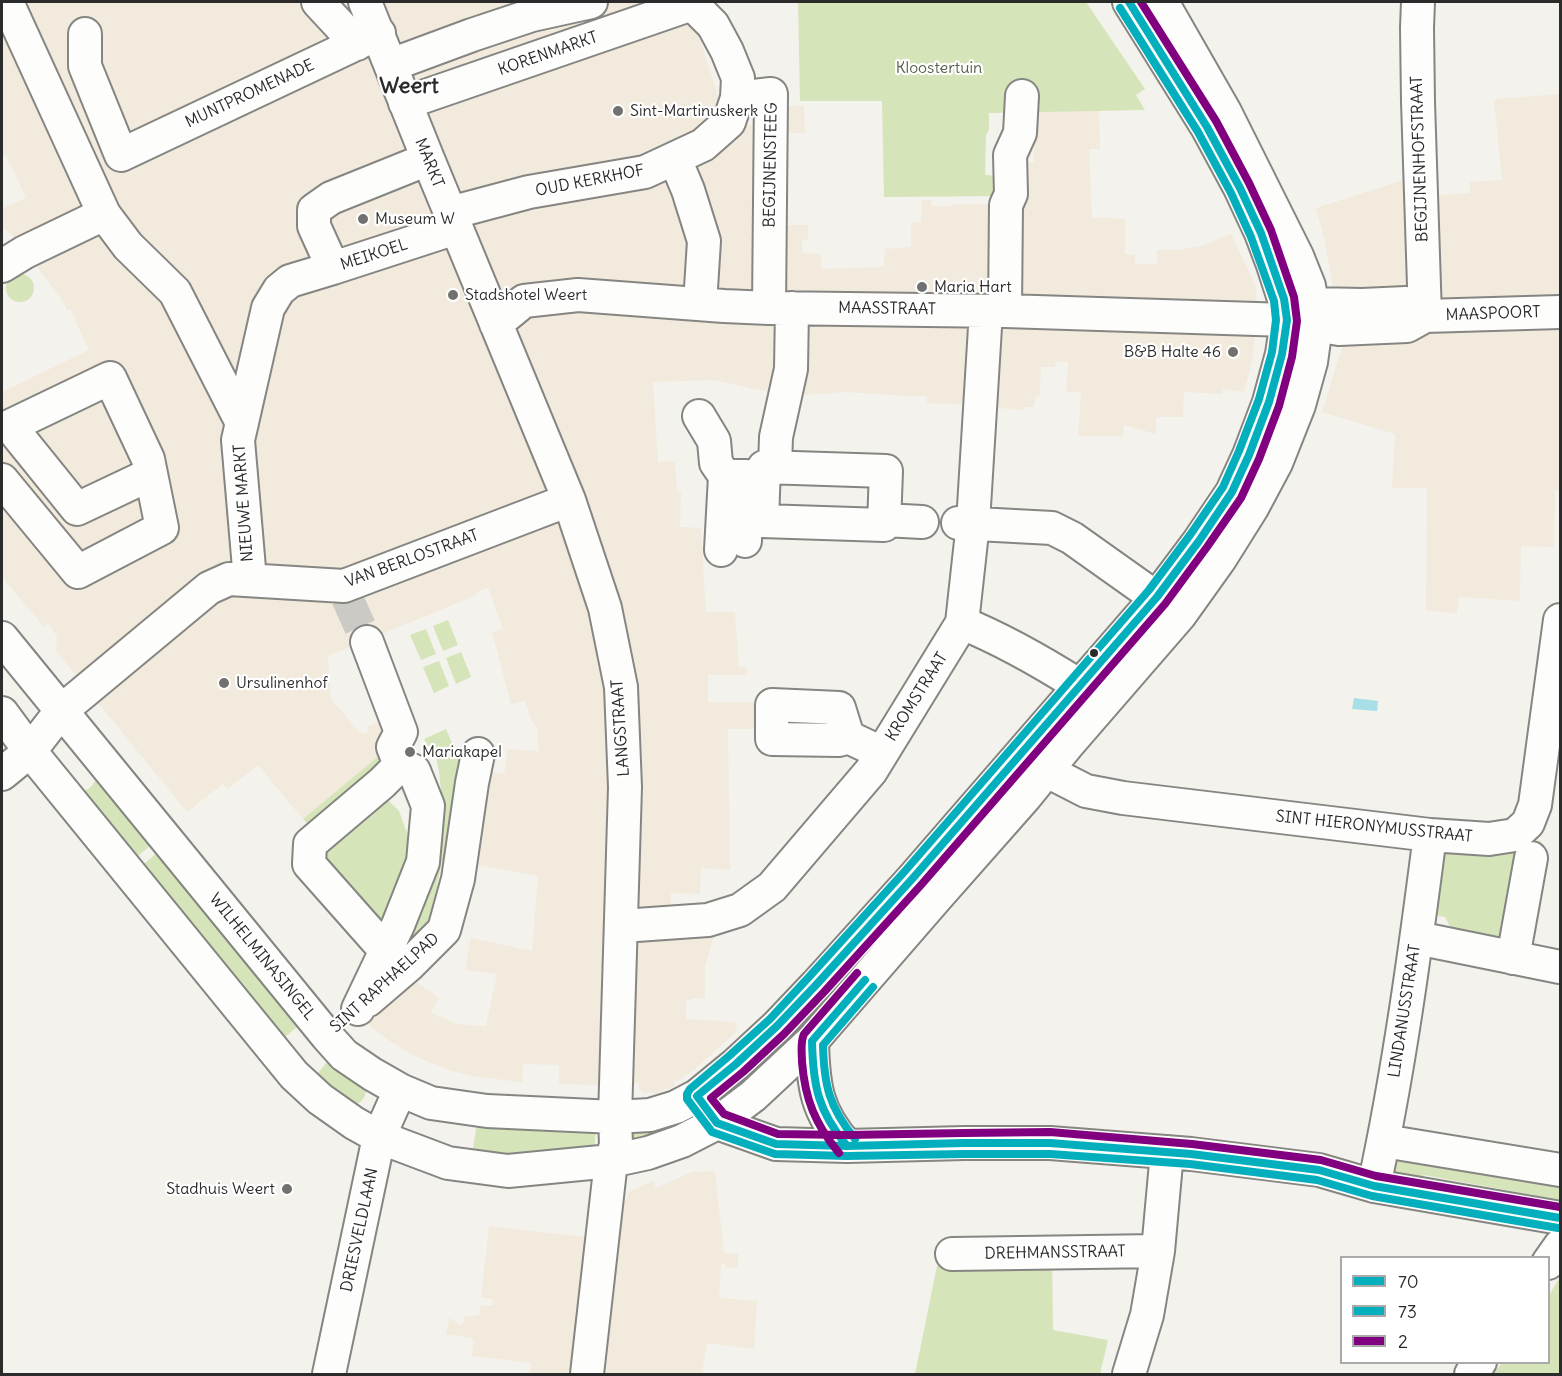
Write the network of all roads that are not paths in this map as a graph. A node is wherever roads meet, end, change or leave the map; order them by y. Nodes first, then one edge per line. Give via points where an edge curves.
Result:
1 (7, 2) edge
2 (318, 2) edge
3 (365, 2) edge
4 (389, 2) edge
5 (591, 2) edge
6 (1129, 2) edge
7 (1162, 2) edge
8 (1418, 2) edge
9 (692, 3) edge
10 (85, 34) dead end
11 (368, 39) junction
12 (390, 65) junction
13 (1022, 96) dead end
14 (737, 98) junction
15 (405, 103) junction
16 (428, 159) junction
17 (675, 159) junction
18 (99, 161) junction
19 (104, 214) junction
20 (453, 220) junction
21 (13, 259) edge
22 (333, 268) junction
23 (700, 304) junction
24 (781, 308) junction
25 (995, 311) junction
26 (1560, 312) edge
27 (1425, 316) junction
28 (1305, 317) junction
29 (496, 324) junction
30 (699, 416) dead end
31 (242, 423) junction
32 (151, 474) junction
33 (752, 474) junction
34 (2, 480) edge
35 (569, 500) junction
36 (884, 520) junction
37 (922, 522) dead end
38 (965, 523) junction
39 (733, 546) dead end
40 (250, 580) junction
41 (1169, 606) junction
42 (1560, 620) edge
43 (962, 623) junction
44 (2, 638) edge
45 (367, 642) tunnel mouth
46 (1080, 686) junction
47 (60, 711) junction
48 (2, 713) edge
49 (848, 737) dead end
50 (30, 751) junction
51 (882, 753) junction
52 (1022, 753) junction
53 (478, 754) dead end
54 (407, 768) junction
55 (1047, 771) junction
56 (2, 774) edge
57 (1430, 835) junction
58 (1531, 858) dead end
59 (622, 926) junction
60 (1417, 938) junction
61 (386, 951) junction
62 (1513, 958) junction
63 (1560, 967) edge
64 (358, 1009) junction
65 (327, 1036) junction
66 (812, 1041) junction
67 (400, 1090) junction
68 (697, 1096) junction
69 (615, 1117) junction
70 (717, 1123) junction
71 (379, 1137) junction
72 (1384, 1141) junction
73 (847, 1146) junction
74 (1167, 1152) junction
75 (611, 1161) junction
76 (1560, 1170) edge
77 (1374, 1186) junction
78 (1560, 1218) edge
79 (1560, 1246) edge
80 (1158, 1251) junction
81 (952, 1254) dead end
82 (1550, 1260) edge
83 (329, 1374) edge
84 (587, 1374) edge
85 (1129, 1374) edge

1 - 18 street
2 - 11 street
3 - 11 street, MARKT
4 - 11 street
5 - 12 street via 532,15
6 - 28 street via 1240,188 1284,299
7 - 28 street via 1226,112 1304,271
8 - 27 street, BEGIJNENHOFSTRAAT
9 - 14 street via 713,25 727,51 738,78
9 - 15 street, KORENMARKT
10 - 18 street
11 - 12 street, MARKT
11 - 18 street, MUNTPROMENADE
12 - 15 street, MARKT
13 - 25 street, KROMSTRAAT via 1020,133 1010,155 1011,194 1006,205
14 - 17 street, OUD KERKHOF via 729,122 703,145
14 - 24 street, BEGIJNENSTEEG via 771,94
15 - 16 street, MARKT
16 - 20 street, MARKT
16 - 22 street, MEIKOEL via 331,198 314,210 314,226
17 - 20 street, OUD KERKHOF via 645,172 529,192
17 - 23 street via 704,241
18 - 19 street
19 - 21 street
19 - 31 street via 128,246 175,292
20 - 22 street, MEIKOEL
20 - 29 street, MARKT
22 - 31 street, NIEUWE MARKT via 290,282 279,290 268,308
23 - 24 street, MAASSTRAAT
23 - 29 street, MAASSTRAAT via 578,295 524,301
24 - 25 street, MAASSTRAAT
24 - 33 street, BEGIJNENSTEEG via 791,369 776,437
25 - 28 street, MAASSTRAAT
25 - 38 street, KROMSTRAAT
26 - 27 street, MAASPOORT
27 - 28 street, MAASPOORT via 1406,303 1350,305
28 - 41 street via 1282,354 1269,402 1232,492 1199,541
29 - 35 street, LANGSTRAAT
30 - 33 street via 714,441 716,463
31 - 40 street, NIEUWE MARKT via 238,440
32 - 32 street via 148,459 110,378 10,426 77,509
32 - 34 street via 162,528 78,572
33 - 36 street via 762,521 884,525
33 - 36 street via 886,471
33 - 39 street
35 - 40 street, VAN BERLOSTRAAT via 346,592
35 - 59 street, LANGSTRAAT via 605,608 621,687 625,787
36 - 37 street
38 - 41 street via 1052,528
38 - 43 street, KROMSTRAAT
40 - 47 street, NIEUWE MARKT via 229,579 209,588 171,635 136,648
41 - 46 street, WILHELMINASINGEL
41 - 55 street
42 - 57 street, SINT HIERONYMUSSTRAAT via 1535,805 1528,823 1515,835 1489,839
43 - 46 street via 1039,660
43 - 51 street, KROMSTRAAT
44 - 47 street, WILHELMINASINGEL
45 - 54 street via 401,732 416,739 423,755
46 - 52 street, WILHELMINASINGEL
47 - 50 street, NIEUWE MARKT
47 - 65 street, WILHELMINASINGEL
48 - 50 street
49 - 51 street
50 - 56 street, NIEUWE MARKT
50 - 71 street via 294,1075 320,1099
51 - 59 street, KROMSTRAAT via 772,887 740,910 708,920
52 - 55 street, SINT HIERONYMUSSTRAAT
52 - 68 street, WILHELMINASINGEL via 816,985 777,1026
53 - 64 street, SINT RAPHAELPAD via 458,879 444,930
54 - 61 street via 428,806 423,862
54 - 61 street via 382,783 310,844 309,864
55 - 57 street, SINT HIERONYMUSSTRAAT via 1086,791 1123,798
55 - 66 street
57 - 60 street, LINDANUSSTRAAT
58 - 62 street
59 - 69 street, LANGSTRAAT
60 - 62 street
60 - 72 street, LINDANUSSTRAAT
61 - 64 street
62 - 63 street
64 - 65 street, SINT RAPHAELPAD
65 - 67 street, WILHELMINASINGEL via 344,1055
66 - 70 street via 753,1096
66 - 73 street via 820,1106 832,1131
67 - 69 street, WILHELMINASINGEL via 431,1103 487,1111
67 - 71 street, DRIESVELDLAAN
68 - 69 street, WILHELMINASINGEL via 650,1114
68 - 70 street
69 - 75 street, LANGSTRAAT via 616,1145
70 - 73 street via 776,1144
70 - 75 street via 682,1141
71 - 75 street via 448,1163 508,1171
71 - 83 street, DRIESVELDLAAN via 326,1335
72 - 76 street
72 - 77 street, LINDANUSSTRAAT
73 - 74 street via 1050,1143
74 - 77 street via 1319,1170
74 - 80 street
75 - 84 street, LANGSTRAAT
77 - 78 street
79 - 82 street
80 - 81 street, DREHMANSSTRAAT
80 - 85 street via 1147,1316

